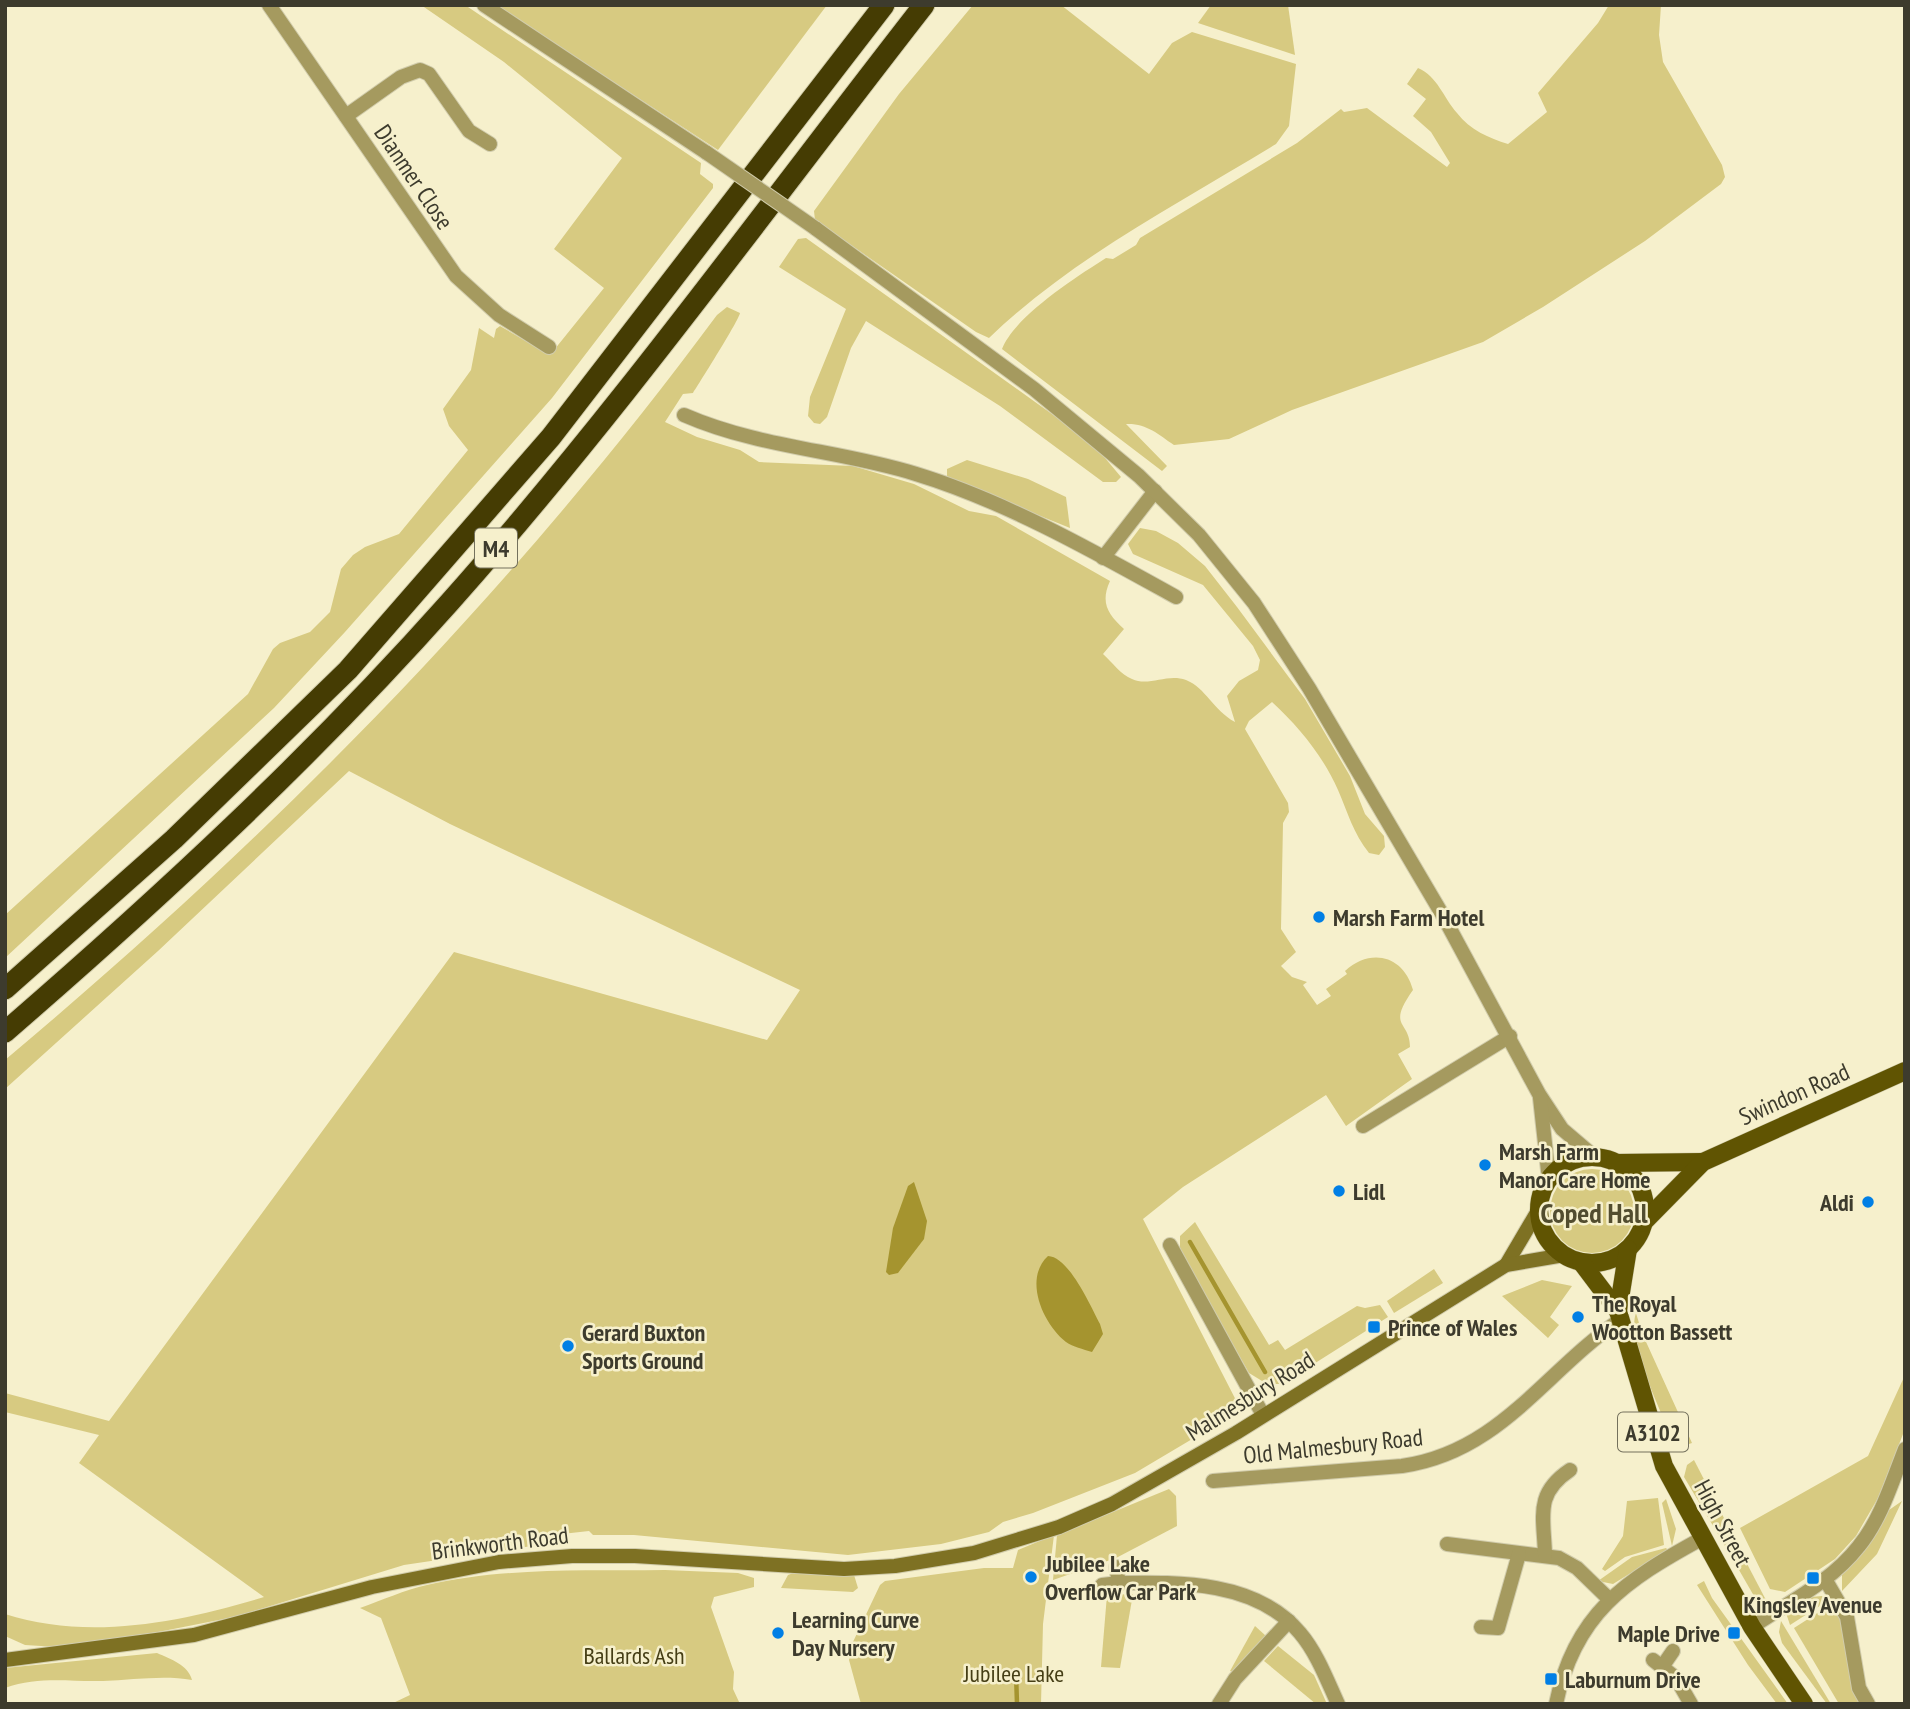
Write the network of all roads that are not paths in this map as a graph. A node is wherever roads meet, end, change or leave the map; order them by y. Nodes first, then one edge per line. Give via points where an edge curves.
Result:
1 (269, 5) edge
2 (484, 5) edge
3 (884, 5) edge
4 (924, 5) edge
5 (346, 116) junction
6 (490, 144) dead end
7 (549, 347) dead end
8 (684, 415) dead end
9 (1156, 491) junction
10 (1103, 558) junction
11 (1177, 597) dead end
12 (5, 989) edge
13 (5, 1032) edge
14 (1510, 1036) junction
15 (1905, 1072) edge
16 (1539, 1094) junction
17 (1363, 1126) dead end
18 (1596, 1158) junction
19 (1703, 1162) junction
20 (1615, 1163) junction
21 (1549, 1180) junction
22 (1539, 1209) junction
23 (1643, 1223) junction
24 (1170, 1245) dead end
25 (1628, 1249) junction
26 (1564, 1255) junction
27 (1581, 1262) junction
28 (1506, 1265) junction
29 (1619, 1315) junction
30 (1263, 1415) junction
31 (1905, 1449) edge
32 (1570, 1469) dead end
33 (1213, 1481) dead end
34 (1890, 1487) junction
35 (1905, 1493) edge
36 (1702, 1539) junction
37 (1007, 1544) joint
38 (1447, 1544) dead end
39 (1519, 1554) junction
40 (1545, 1555) junction
41 (1116, 1567) dead end
42 (1825, 1579) junction
43 (1119, 1583) junction
44 (1102, 1585) dead end
45 (1609, 1599) junction
46 (1289, 1621) junction
47 (1752, 1627) junction
48 (1481, 1628) dead end
49 (1673, 1651) dead end
50 (5, 1660) edge
51 (1219, 1704) edge
52 (1338, 1704) edge
53 (1556, 1704) edge
54 (1691, 1704) edge
55 (1804, 1704) edge
56 (1868, 1704) edge

1 - 5 street, Dianmer Close
2 - 9 street, bridge via 814,228 1006,367
3 - 12 highway, M4 via 616,356 408,603 348,670 174,839
4 - 13 highway, M4 via 659,351 449,602 361,699 194,864
5 - 6 street via 401,76 420,70 429,74 469,131
5 - 7 street, Dianmer Close via 456,276 499,315
8 - 10 street via 741,437 918,474 998,505
9 - 10 street
9 - 14 street via 1207,544 1274,632
10 - 11 street
14 - 16 street
14 - 17 street
15 - 19 main road, Swindon Road / A3102
16 - 18 street via 1562,1129
16 - 21 street
18 - 20 main road, A3102
18 - 21 main road via 1569,1163
19 - 20 main road, Swindon Road / A3102
19 - 23 main road, Swindon Road / A3102
20 - 23 main road, A3102 via 1630,1173 1640,1188 1645,1205
21 - 22 main road
22 - 26 main road via 1545,1235
22 - 28 main road
23 - 25 main road, A3102
24 - 30 street
25 - 27 main road via 1606,1261
25 - 29 main road, High Street / A3102
26 - 27 main road
26 - 28 main road
27 - 29 main road, High Street / A3102
28 - 30 main road, Malmesbury Road
29 - 33 street, Old Malmesbury Road via 1501,1424 1456,1451 1402,1465
29 - 36 main road, High Street / A3102 via 1664,1466
30 - 37 main road, Malmesbury Road via 1118,1501
31 - 34 street
32 - 40 street via 1544,1497
34 - 35 street
34 - 42 street via 1860,1546
36 - 45 street
36 - 47 main road, High Street / A3102
37 - 50 main road, Brinkworth Road via 933,1561 870,1568 812,1569 635,1556 499,1562 372,1587 194,1635
38 - 39 street
39 - 40 street
39 - 48 street via 1498,1628
40 - 45 street via 1577,1568
41 - 43 street
42 - 47 street
42 - 56 street via 1847,1617 1859,1688
43 - 44 street
43 - 46 street via 1220,1590 1259,1601
45 - 53 street via 1578,1637
46 - 51 street via 1235,1679
46 - 52 street via 1310,1647
47 - 55 main road, High Street / A3102
49 - 54 street via 1658,1664 1676,1678

